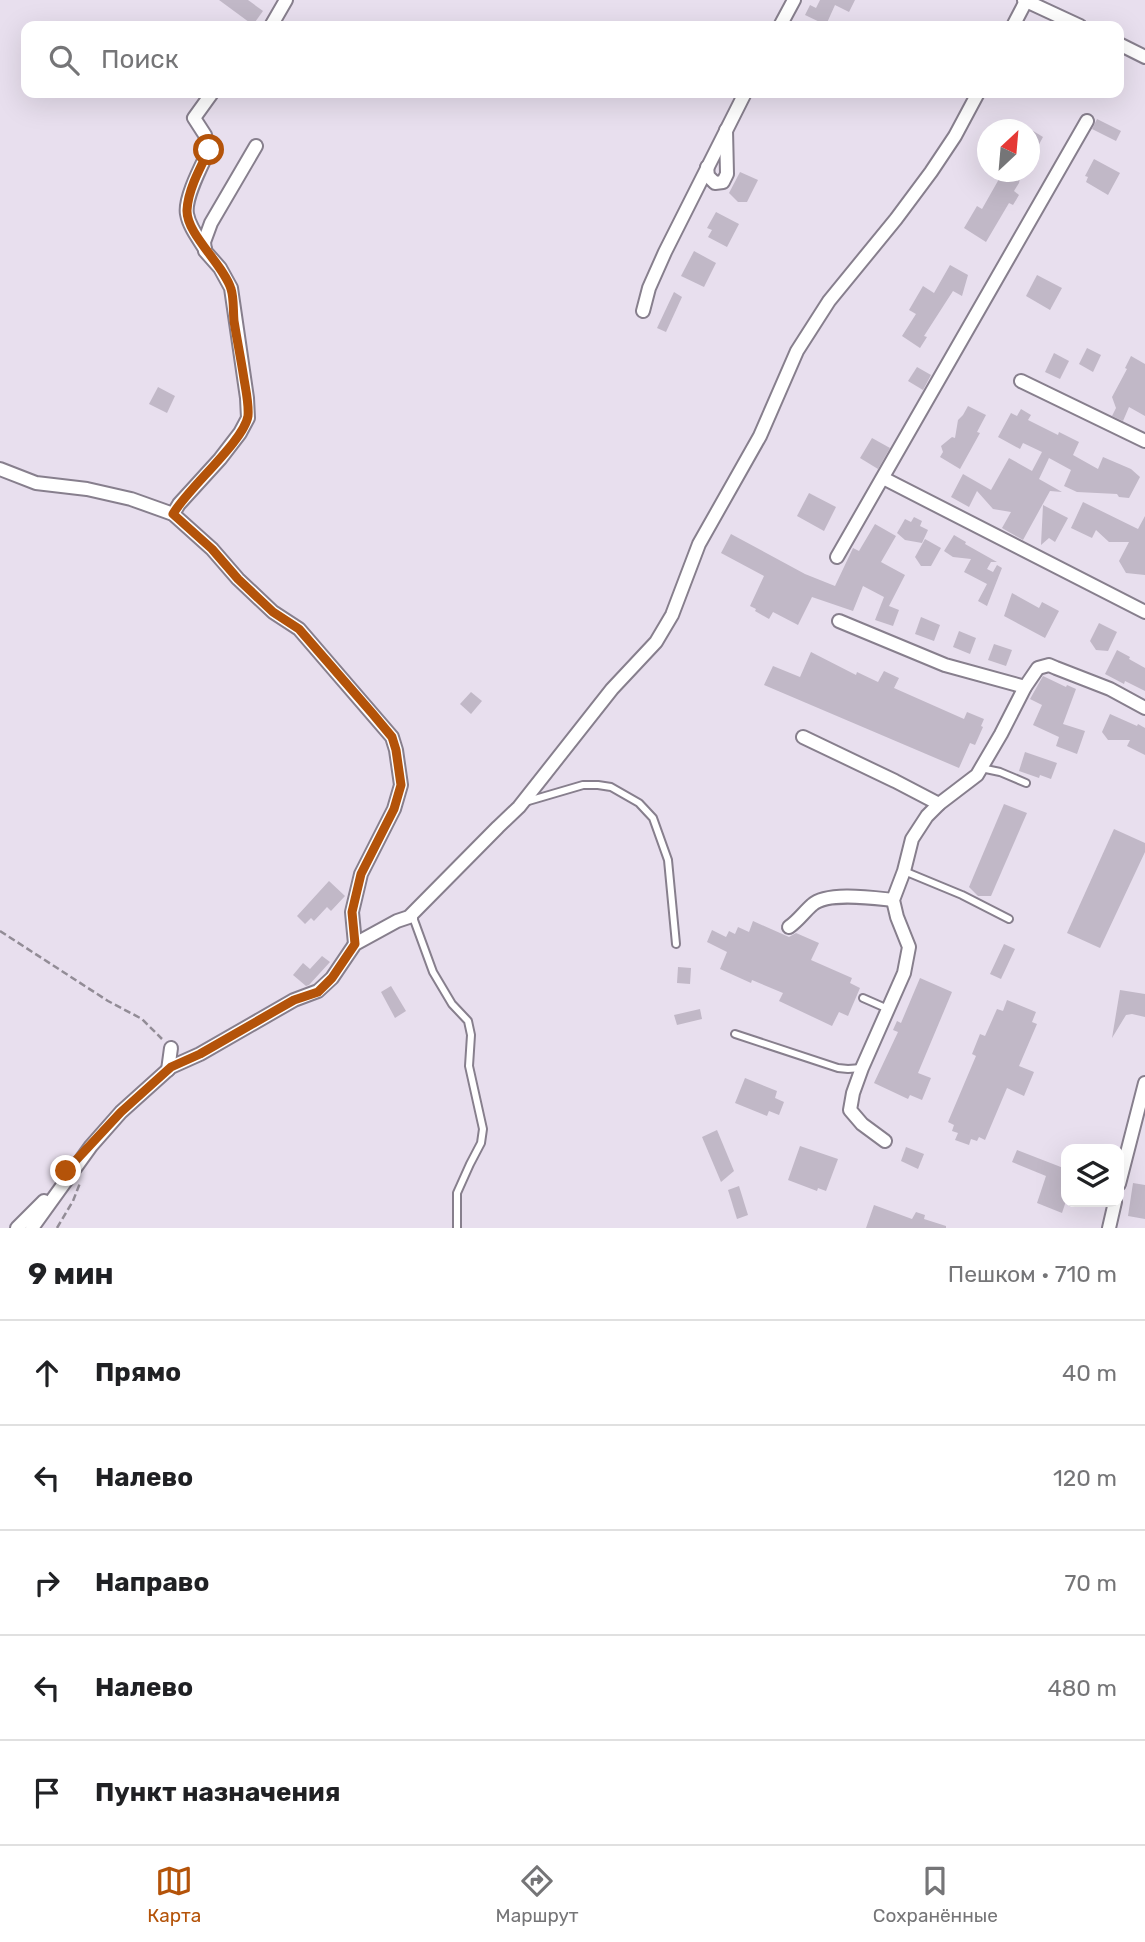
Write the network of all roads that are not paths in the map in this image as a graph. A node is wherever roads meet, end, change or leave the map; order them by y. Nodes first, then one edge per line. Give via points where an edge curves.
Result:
1 (286, 0) edge
2 (794, 0) edge
3 (1025, 1) edge
4 (274, 21) edge
5 (783, 21) edge
6 (1015, 21) edge
7 (1069, 21) edge
8 (1124, 46) edge
9 (1145, 57) edge
10 (208, 98) edge
11 (742, 98) edge
12 (975, 98) edge
13 (1087, 121) dead end
14 (726, 130) junction
15 (256, 146) dead end
16 (707, 167) junction
17 (205, 249) junction
18 (643, 311) dead end
19 (1021, 381) dead end
20 (1145, 440) edge
21 (0, 469) edge
22 (883, 478) junction
23 (173, 514) junction
24 (837, 557) dead end
25 (1145, 612) edge
26 (839, 621) dead end
27 (1025, 687) junction
28 (1145, 708) edge
29 (803, 737) dead end
30 (981, 768) junction
31 (1026, 783) dead end
32 (523, 803) junction
33 (939, 804) junction
34 (904, 871) junction
35 (893, 900) junction
36 (415, 909) junction
37 (1009, 919) dead end
38 (789, 927) dead end
39 (355, 944) junction
40 (676, 944) dead end
41 (863, 998) dead end
42 (888, 1009) junction
43 (735, 1034) dead end
44 (171, 1048) road end
45 (862, 1068) junction
46 (168, 1070) junction
47 (1145, 1083) edge
48 (885, 1141) dead end
49 (90, 1146) junction
50 (1124, 1165) edge
51 (1114, 1207) edge
52 (17, 1228) edge
53 (32, 1228) edge
54 (457, 1228) edge
55 (1109, 1228) edge

1 - 4 street
2 - 5 street
3 - 6 street
3 - 7 street
8 - 9 street
10 - 17 street via 194,118 209,150 186,212
11 - 14 street
12 - 32 street via 931,172 829,301 797,351 760,436 699,544 672,615 656,642 612,689
13 - 22 street
14 - 16 street
14 - 16 street via 727,174 723,182 715,183
15 - 17 street via 211,223
16 - 18 street via 649,288
17 - 23 street via 231,288 248,418
19 - 20 street
21 - 23 street via 36,483 120,496
22 - 24 street
22 - 25 street
23 - 39 street via 273,612 299,629 392,737 401,785 361,874 352,912
26 - 27 street via 945,665
27 - 28 street via 1038,668 1049,666
27 - 30 street
29 - 33 street
30 - 31 lane
30 - 33 street
32 - 36 street
32 - 40 lane via 583,785 611,787 639,803 653,818 668,860
33 - 34 street via 912,839
34 - 35 street
34 - 37 lane
35 - 38 street via 856,896 820,900
35 - 42 street via 909,947 904,973
36 - 39 street via 409,917
36 - 54 lane via 414,920 433,971 468,1021 471,1035 469,1066 482,1136 457,1193
39 - 46 street via 318,992 294,1000
41 - 42 lane
42 - 45 street
43 - 45 lane via 838,1068
44 - 46 street
45 - 48 street via 850,1110
46 - 49 street
47 - 50 street
49 - 52 street
49 - 53 street
51 - 55 street

